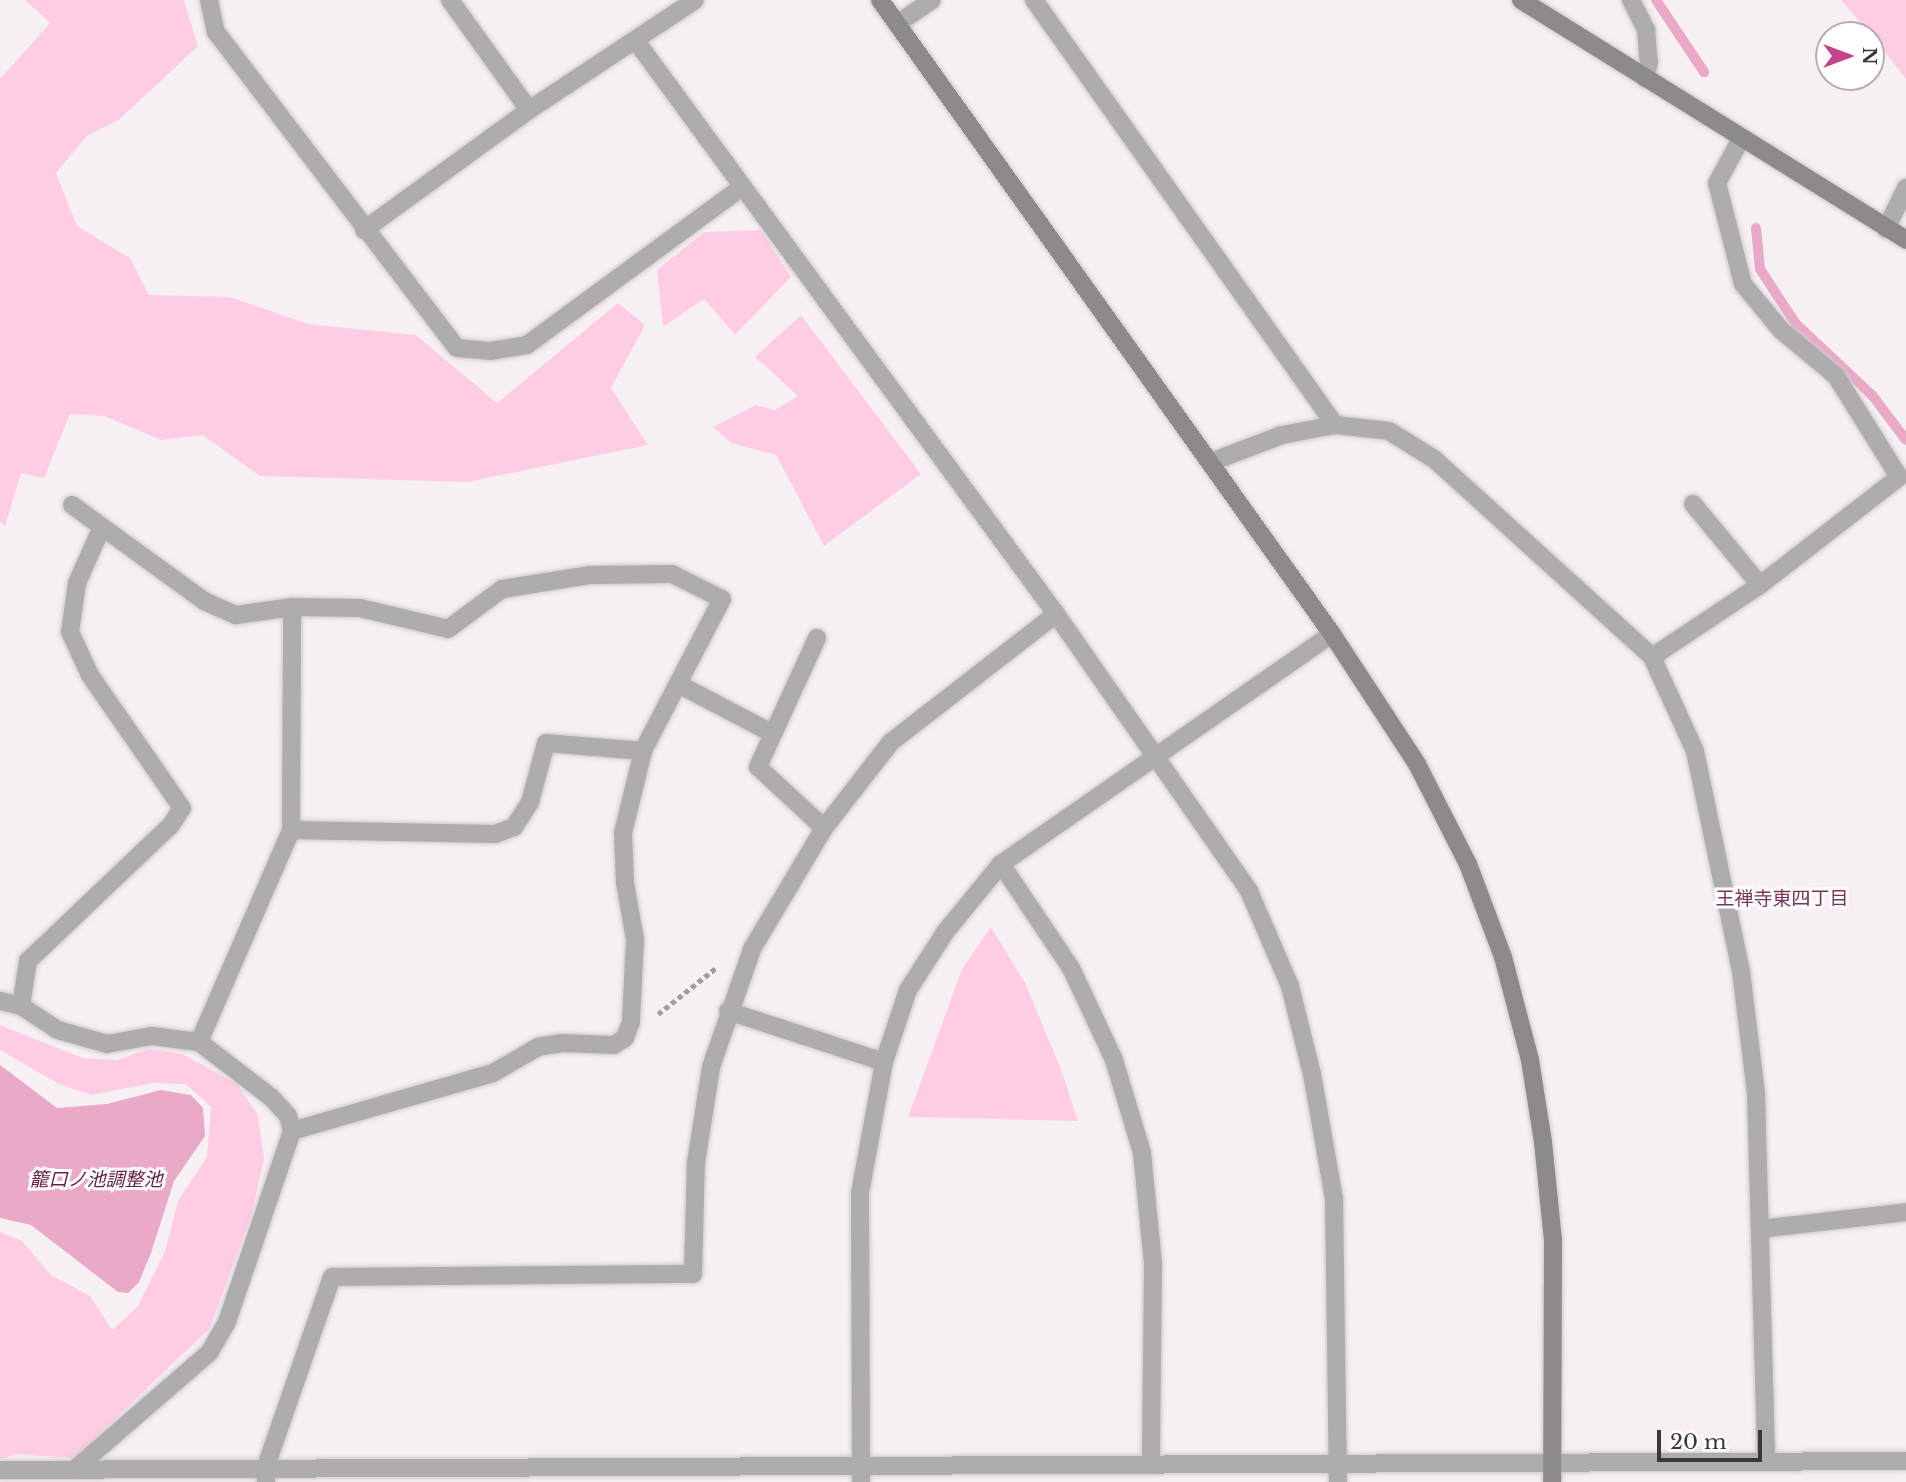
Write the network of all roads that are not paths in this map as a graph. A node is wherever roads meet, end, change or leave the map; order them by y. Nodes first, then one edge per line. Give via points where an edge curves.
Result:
1 (209, 0) edge
2 (450, 0) edge
3 (695, 0) edge
4 (880, 0) edge
5 (932, 0) edge
6 (1034, 0) edge
7 (1521, 0) edge
8 (1632, 0) edge
9 (897, 24) junction
10 (636, 41) junction
11 (1645, 79) junction
12 (529, 110) junction
13 (1741, 139) junction
14 (741, 188) junction
15 (1906, 188) edge
16 (1886, 229) junction
17 (364, 230) junction
18 (1906, 240) edge
19 (1335, 425) junction
20 (1211, 462) junction
21 (1693, 504) dead end
22 (72, 505) dead end
23 (101, 529) junction
24 (1760, 585) junction
25 (292, 607) junction
26 (1056, 614) junction
27 (1332, 634) junction
28 (817, 638) dead end
29 (1652, 657) junction
30 (680, 685) junction
31 (772, 733) junction
32 (643, 751) junction
33 (1156, 753) junction
34 (824, 828) junction
35 (291, 830) junction
36 (1001, 864) junction
37 (0, 1001) edge
38 (21, 1006) junction
39 (728, 1011) junction
40 (199, 1042) junction
41 (884, 1062) junction
42 (292, 1131) junction
43 (1906, 1212) edge
44 (1760, 1229) junction
45 (1906, 1461) edge
46 (1766, 1462) junction
47 (1552, 1463) junction
48 (1338, 1464) junction
49 (1151, 1465) junction
50 (0, 1470) edge
51 (657, 1474) edge
52 (861, 1474) edge
53 (1045, 1474) edge
54 (464, 1475) edge
55 (74, 1476) edge
56 (265, 1476) edge
57 (1338, 1482) edge
58 (1552, 1482) edge

1 - 17 street via 216,32
2 - 12 street
3 - 10 street
4 - 9 street
5 - 9 street
6 - 19 street
7 - 11 street
8 - 11 street via 1646,30 1649,62
9 - 20 street
10 - 12 street
10 - 14 street
11 - 13 street
12 - 17 street
13 - 16 street
13 - 24 street via 1717,183 1743,284 1781,330 1836,376 1899,477
14 - 17 street via 527,345 489,351 457,348
14 - 26 street
15 - 16 street
16 - 18 street
19 - 20 street via 1282,435
19 - 29 street via 1389,431 1434,459
20 - 27 street
21 - 24 street
22 - 23 street
23 - 25 street via 204,601 236,615
23 - 38 street via 77,583 70,632 90,674 182,808 170,825 28,961
24 - 29 street
25 - 30 street via 360,608 448,629 502,589 589,575 672,574 722,599
25 - 35 street
26 - 33 street
26 - 34 street via 891,742
27 - 33 street
27 - 47 street via 1417,764 1468,864 1503,957 1530,1060 1553,1240
28 - 31 street
29 - 44 street via 1695,751 1741,971 1756,1094
30 - 31 street
30 - 32 street
31 - 34 street via 758,767
32 - 35 street via 546,743 530,802 514,827 495,834
32 - 42 street via 623,833 625,883 635,939 631,1022 625,1038 614,1045 538,1047 493,1073
33 - 36 street
33 - 48 street via 1249,891 1290,986 1312,1074 1334,1199
34 - 39 street via 752,950
35 - 40 street
36 - 41 street via 946,931 908,990
36 - 49 street via 1071,968 1114,1060 1142,1153 1153,1263
37 - 38 street
38 - 40 street via 58,1030 107,1044 152,1036
39 - 41 street
39 - 56 street via 711,1067 696,1163 693,1274 331,1277
40 - 42 street via 272,1098 288,1116
41 - 52 street via 860,1193
42 - 55 street via 227,1322 210,1352
43 - 44 street
44 - 46 street
45 - 46 street
46 - 47 street
47 - 48 street
47 - 58 street
48 - 49 street
48 - 57 street
49 - 53 street
50 - 55 street
51 - 52 street
51 - 54 street
52 - 53 street
54 - 56 street
55 - 56 street

